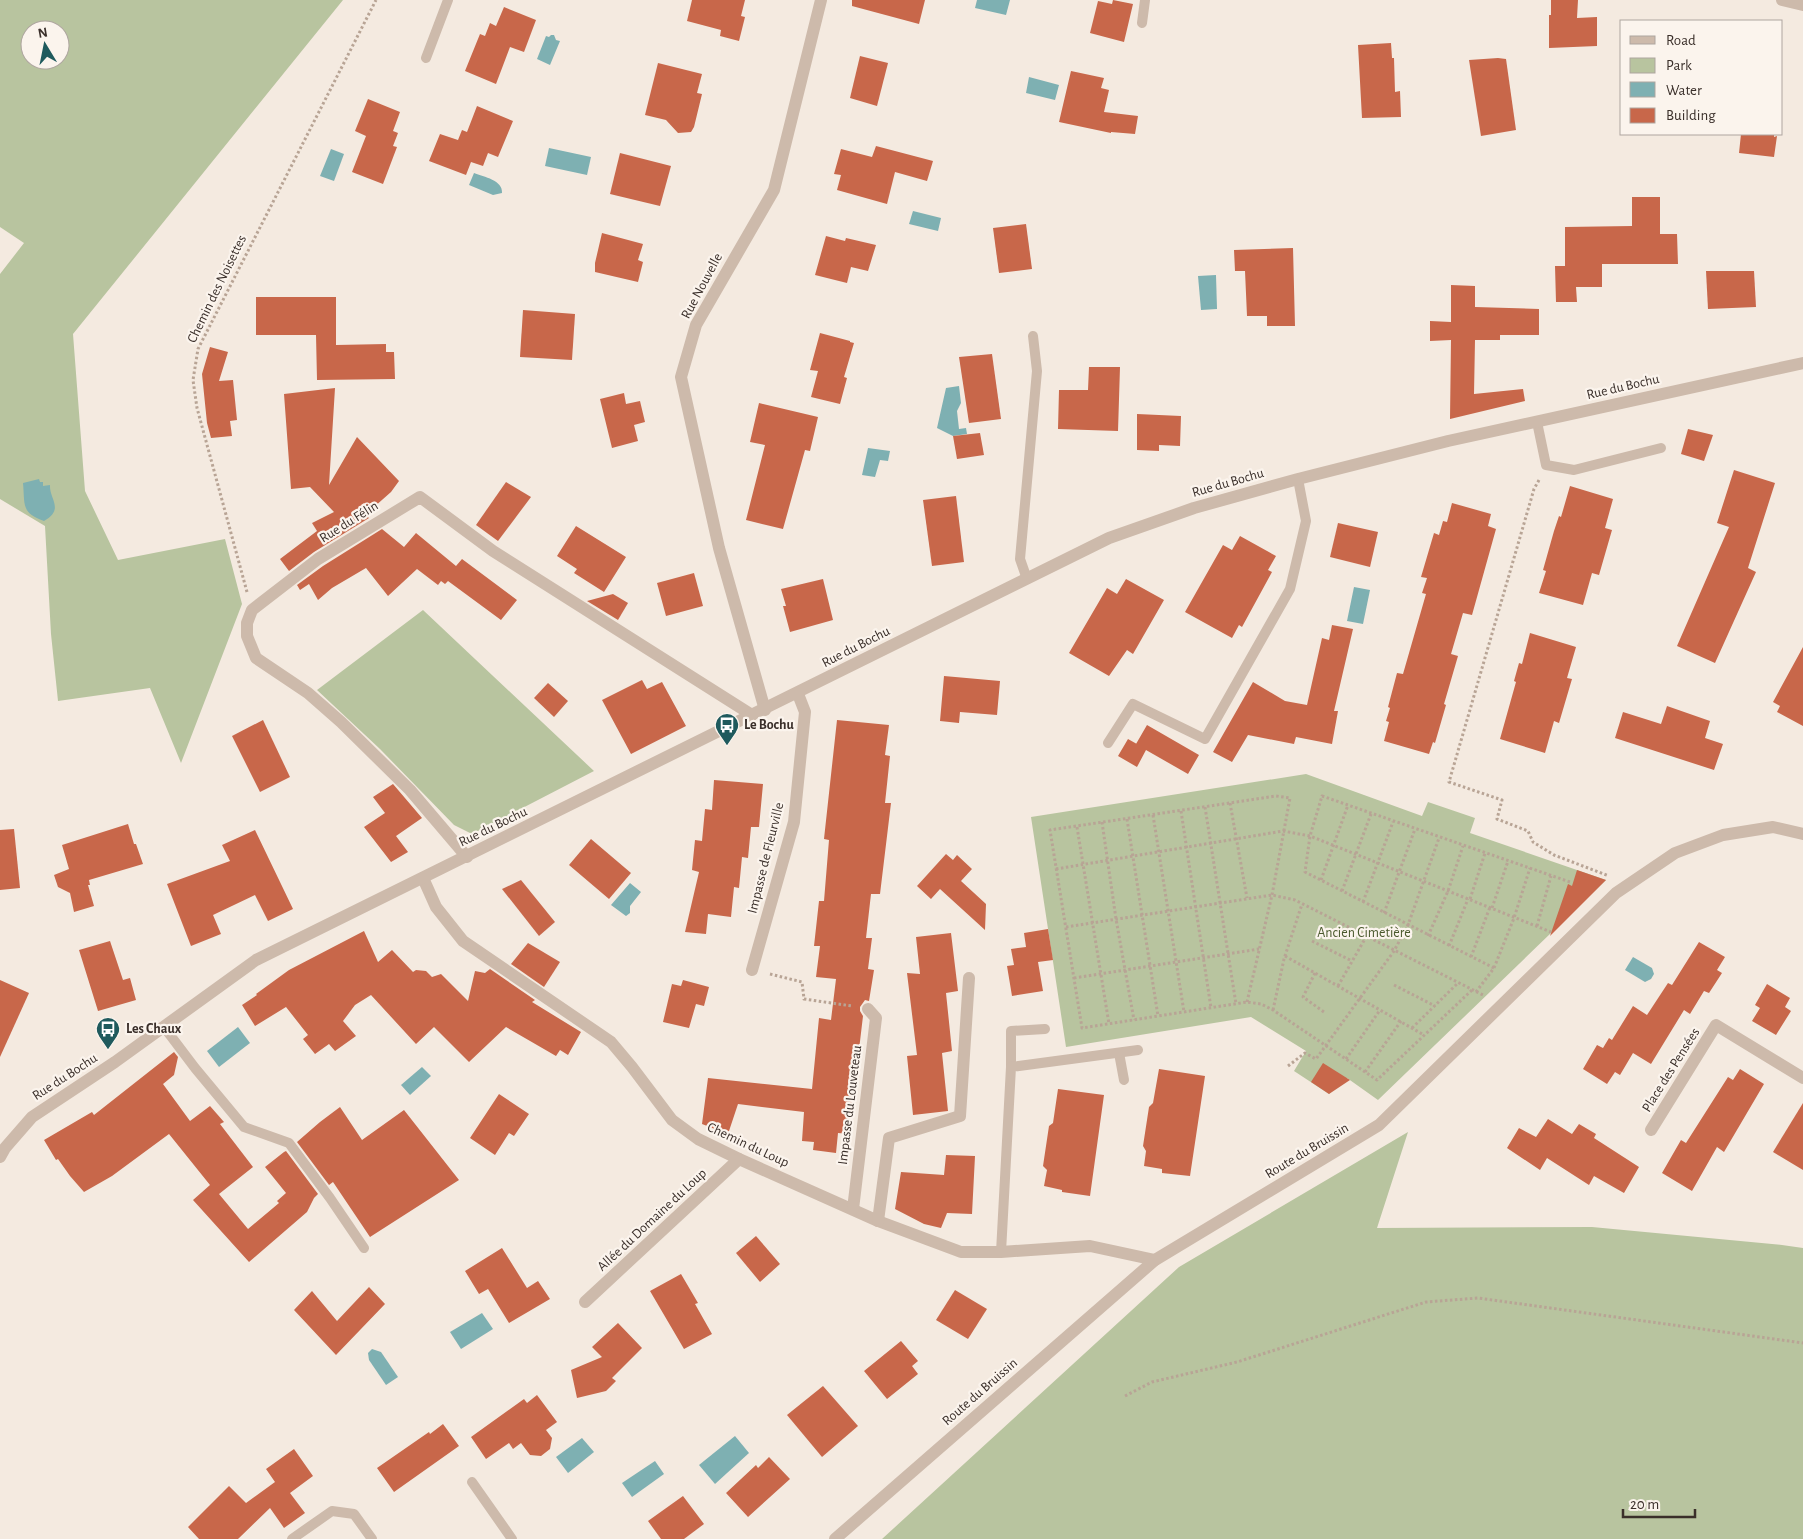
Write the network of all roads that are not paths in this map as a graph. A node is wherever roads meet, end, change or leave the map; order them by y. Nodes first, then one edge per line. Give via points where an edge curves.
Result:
1 (448, 0) edge
2 (821, 0) edge
3 (1145, 0) edge
4 (1782, 0) edge
5 (1803, 6) edge
6 (1142, 23) dead end
7 (426, 58) dead end
8 (1033, 336) dead end
9 (1803, 363) edge
10 (1537, 422) junction
11 (1661, 448) dead end
12 (1298, 479) junction
13 (1027, 579) junction
14 (798, 694) junction
15 (765, 710) junction
16 (752, 715) junction
17 (1108, 743) dead end
18 (1803, 834) edge
19 (467, 857) junction
20 (423, 878) junction
21 (752, 970) road end
22 (969, 978) dead end
23 (868, 1008) road end
24 (164, 1027) junction
25 (1045, 1029) dead end
26 (1138, 1050) dead end
27 (1119, 1053) junction
28 (1011, 1067) junction
29 (1803, 1078) edge
30 (1124, 1080) dead end
31 (1651, 1130) dead end
32 (2, 1150) edge
33 (739, 1159) junction
34 (853, 1209) junction
35 (878, 1221) junction
36 (364, 1248) dead end
37 (1002, 1252) junction
38 (1154, 1260) junction
39 (585, 1302) dead end
40 (472, 1482) dead end
41 (292, 1539) edge
42 (372, 1539) edge
43 (512, 1539) edge
44 (835, 1539) edge

1 - 7 lane
2 - 15 street, Rue Nouvelle via 774,190 696,325 681,377 719,548
3 - 6 lane
4 - 5 street
8 - 13 lane via 1037,371 1020,559
9 - 10 street, Rue du Bochu
10 - 11 lane via 1546,465 1574,470
10 - 12 street, Rue du Bochu
12 - 13 street, Rue du Bochu via 1194,508 1109,538
12 - 17 lane via 1306,520 1290,589 1205,739 1133,704
13 - 14 street, Rue du Bochu
14 - 15 street, Rue du Bochu
14 - 21 street, Impasse de Fleurville via 806,712 794,822
15 - 16 street, Rue du Bochu
16 - 19 street, Rue du Bochu
16 - 19 street, Rue du Félin via 494,551 420,497 318,559 252,610 247,636 256,658 308,693 341,722 410,790
18 - 38 street, Route du Bruissin via 1773,827 1723,835 1676,853 1616,893 1379,1125
19 - 20 street, Rue du Bochu
20 - 24 street, Rue du Bochu via 256,960
20 - 33 street, Chemin du Loup via 436,906 463,941 611,1042 672,1120 698,1139
22 - 35 street via 960,1116 889,1138
23 - 34 street, Impasse du Louveteau via 876,1018
24 - 32 street, Rue du Bochu via 37,1113
24 - 36 lane via 244,1127 289,1143
25 - 28 lane via 1011,1031
26 - 27 lane
27 - 28 lane
27 - 30 lane
28 - 37 lane
29 - 31 street, Place des Pensées via 1716,1025
33 - 34 street, Chemin du Loup
33 - 39 street, Allée du Domaine du Loup
34 - 35 street, Chemin du Loup
35 - 37 street, Chemin du Loup via 961,1252
37 - 38 street, Chemin du Loup via 1090,1246
38 - 44 street, Route du Bruissin
40 - 43 lane
41 - 42 lane via 332,1511 354,1514

